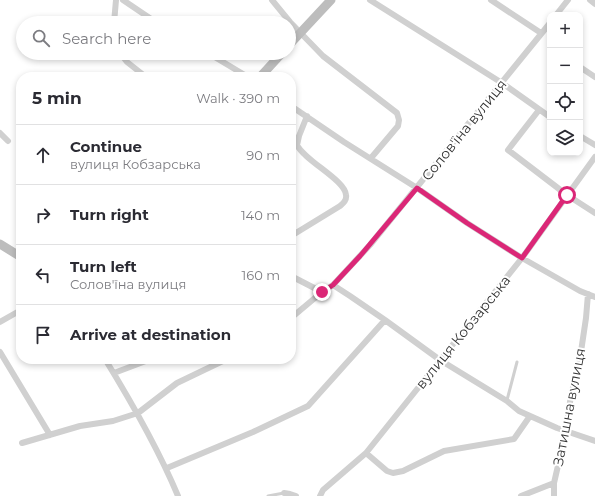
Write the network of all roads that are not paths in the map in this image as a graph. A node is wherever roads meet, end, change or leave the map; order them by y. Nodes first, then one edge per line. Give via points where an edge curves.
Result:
1 (116, 0) edge
2 (122, 0) edge
3 (272, 0) edge
4 (331, 0) edge
5 (370, 0) edge
6 (490, 0) edge
7 (568, 0) edge
8 (590, 0) edge
9 (595, 4) edge
10 (558, 12) edge
11 (115, 16) edge
12 (146, 16) edge
13 (286, 16) edge
14 (547, 27) edge
15 (296, 28) edge
16 (300, 33) junction
17 (541, 34) junction
18 (296, 37) edge
19 (125, 60) edge
20 (220, 60) edge
21 (276, 60) edge
22 (583, 70) edge
23 (140, 72) edge
24 (240, 72) edge
25 (265, 72) edge
26 (595, 77) edge
27 (502, 83) junction
28 (296, 109) edge
29 (539, 110) junction
30 (547, 115) edge
31 (307, 116) junction
32 (0, 133) edge
33 (583, 138) edge
34 (8, 141) dead end
35 (595, 145) edge
36 (595, 156) edge
37 (371, 158) junction
38 (417, 188) junction
39 (567, 195) junction
40 (595, 213) edge
41 (296, 233) edge
42 (0, 244) edge
43 (16, 254) edge
44 (522, 258) junction
45 (296, 279) edge
46 (333, 285) junction
47 (322, 292) junction
48 (588, 294) junction
49 (595, 297) edge
50 (16, 313) edge
51 (296, 314) edge
52 (385, 320) junction
53 (0, 322) edge
54 (0, 352) edge
55 (440, 360) junction
56 (517, 362) dead end
57 (108, 364) edge
58 (138, 364) edge
59 (217, 364) edge
60 (114, 374) junction
61 (507, 401) junction
62 (138, 413) junction
63 (530, 416) junction
64 (566, 431) junction
65 (50, 435) junction
66 (595, 441) edge
67 (22, 443) dead end
68 (366, 453) junction
69 (167, 468) junction
70 (554, 483) junction
71 (284, 493) joint
72 (178, 496) edge
73 (268, 496) edge
74 (296, 496) edge
75 (320, 496) edge
76 (521, 496) edge
77 (554, 496) edge

1 - 11 street
2 - 12 street
3 - 13 street
4 - 16 street
5 - 27 street
6 - 17 street
7 - 10 street
8 - 9 street
14 - 17 street, Солов'їна вулиця
15 - 16 street
16 - 18 street
16 - 37 street via 323,56 397,113 398,126
17 - 27 street, Солов'їна вулиця
19 - 23 street
20 - 24 street
21 - 25 street
22 - 26 street
27 - 29 street
27 - 38 street, Солов'їна вулиця
28 - 31 street
29 - 30 street
29 - 39 street via 508,150
31 - 37 street
31 - 41 street via 297,145 336,180 347,197 340,206
32 - 34 street
33 - 35 street
36 - 39 street, вулиця Кобзарська
37 - 38 street
38 - 44 street
38 - 46 street, Солов'їна вулиця
39 - 40 street
39 - 44 street, вулиця Кобзарська
42 - 43 street
44 - 48 street
44 - 55 street, вулиця Кобзарська
45 - 47 street
46 - 47 street, Солов'їна вулиця
46 - 52 street
47 - 51 street, Солов'їна вулиця
48 - 49 street
48 - 64 street, Затишна вулиця via 579,364
50 - 53 street
52 - 55 street
52 - 69 street via 308,406
54 - 65 street
55 - 61 street
55 - 68 street, вулиця Кобзарська
56 - 61 lane
57 - 60 street
58 - 60 street
59 - 62 street via 177,383
60 - 62 street
61 - 63 street
62 - 65 street
62 - 69 street
63 - 64 street
63 - 68 street via 514,439 444,451 403,471 387,471
64 - 66 street
64 - 70 street, Затишна вулиця
65 - 67 street
68 - 75 street, вулиця Кобзарська via 323,490
69 - 72 street
70 - 76 street
70 - 77 street, Затишна вулиця
71 - 73 lane
71 - 74 street

